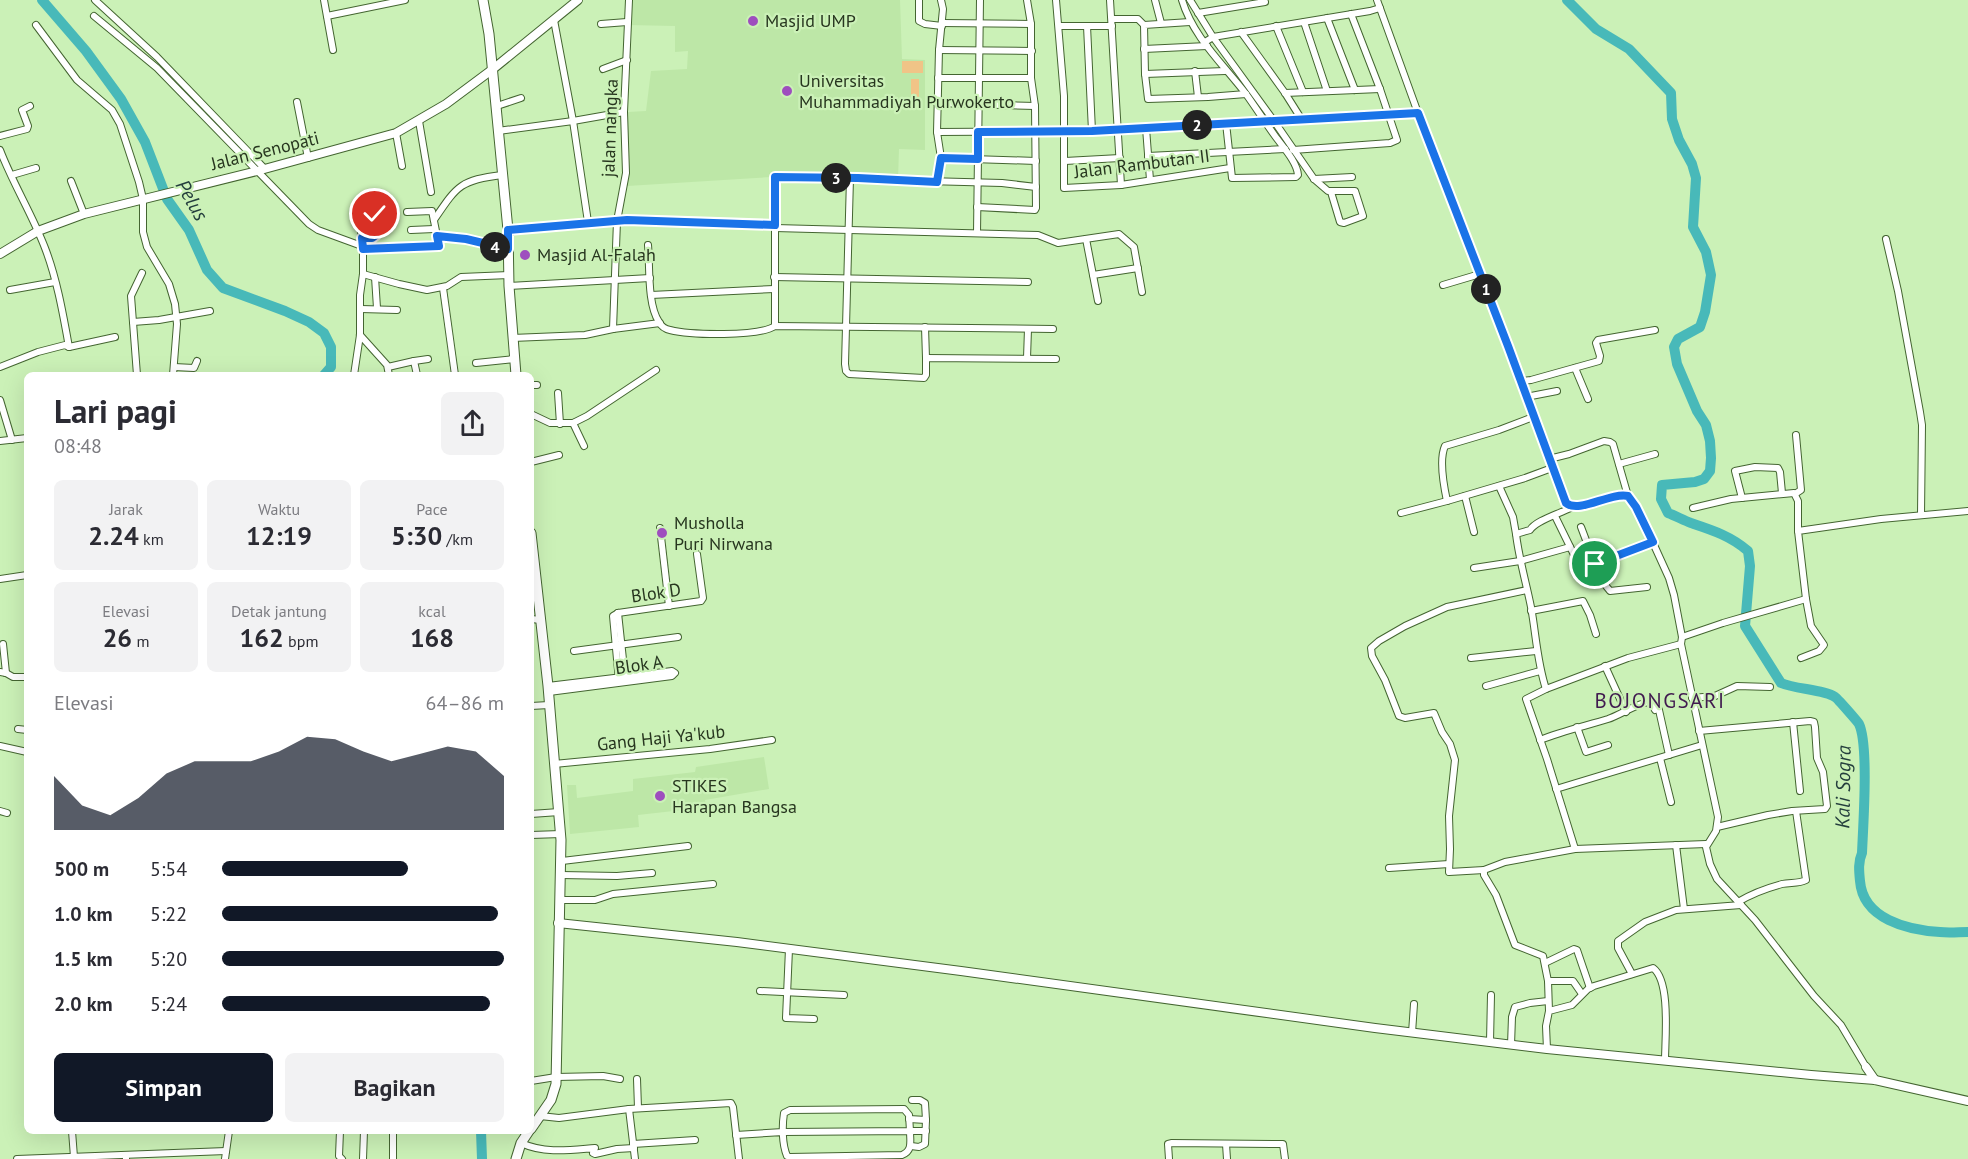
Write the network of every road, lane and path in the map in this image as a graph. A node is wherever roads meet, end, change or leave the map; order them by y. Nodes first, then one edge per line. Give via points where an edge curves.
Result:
1 (95, 0) edge
2 (324, 0) edge
3 (405, 0) edge
4 (483, 0) edge
5 (578, 0) edge
6 (629, 0) edge
7 (919, 0) edge
8 (941, 0) edge
9 (980, 0) edge
10 (1027, 0) edge
11 (1056, 0) edge
12 (1110, 0) edge
13 (1155, 0) edge
14 (1182, 0) edge
15 (1190, 0) edge
16 (1377, 0) edge
17 (397, 1) edge
18 (1265, 2) dead end
19 (1380, 8) junction
20 (1198, 13) junction
21 (1351, 14) junction
22 (94, 16) dead end
23 (327, 16) junction
24 (1327, 18) junction
25 (554, 20) junction
26 (627, 22) junction
27 (1190, 22) junction
28 (1304, 22) junction
29 (1112, 23) junction
30 (1161, 23) junction
31 (36, 24) dead end
32 (601, 24) dead end
33 (942, 24) junction
34 (979, 24) junction
35 (1031, 24) junction
36 (1144, 25) junction
37 (1059, 26) junction
38 (1087, 26) junction
39 (1276, 26) junction
40 (1241, 32) junction
41 (1213, 37) junction
42 (1206, 44) junction
43 (1144, 49) junction
44 (333, 50) dead end
45 (939, 50) junction
46 (979, 51) junction
47 (1032, 51) junction
48 (627, 60) junction
49 (493, 69) junction
50 (603, 69) dead end
51 (1195, 71) junction
52 (1226, 71) junction
53 (1145, 74) junction
54 (938, 78) junction
55 (1030, 78) junction
56 (979, 79) junction
57 (1380, 89) junction
58 (1355, 90) junction
59 (1327, 91) junction
60 (1303, 92) junction
61 (1285, 93) junction
62 (1246, 94) junction
63 (1198, 97) junction
64 (521, 98) dead end
65 (297, 102) dead end
66 (938, 103) junction
67 (978, 104) junction
68 (30, 106) dead end
69 (497, 106) junction
70 (1035, 106) junction
71 (624, 112) junction
72 (1418, 113) junction
73 (1390, 115) junction
74 (1302, 120) junction
75 (419, 121) junction
76 (573, 121) junction
77 (1264, 121) junction
78 (1274, 121) junction
79 (1226, 123) junction
80 (1146, 128) junction
81 (1118, 130) junction
82 (498, 131) junction
83 (1092, 131) junction
84 (938, 132) junction
85 (978, 132) junction
86 (1035, 132) junction
87 (1064, 132) junction
88 (396, 133) junction
89 (0, 136) edge
90 (1285, 149) junction
91 (1293, 150) junction
92 (1229, 152) junction
93 (1, 154) edge
94 (1148, 156) junction
95 (308, 158) junction
96 (941, 158) junction
97 (1120, 158) junction
98 (978, 159) junction
99 (1036, 161) junction
100 (1065, 161) junction
101 (402, 166) dead end
102 (36, 168) dead end
103 (1230, 168) junction
104 (261, 170) junction
105 (12, 175) junction
106 (502, 175) junction
107 (1352, 177) dead end
108 (850, 178) junction
109 (1314, 179) junction
110 (1150, 180) junction
111 (71, 181) dead end
112 (937, 182) junction
113 (977, 183) junction
114 (1122, 185) junction
115 (1036, 187) junction
116 (431, 192) dead end
117 (1331, 192) junction
118 (137, 200) junction
119 (977, 207) junction
120 (407, 212) dead end
121 (84, 214) junction
122 (375, 214) dead end
123 (617, 220) junction
124 (434, 221) junction
125 (588, 222) junction
126 (360, 226) dead end
127 (775, 226) junction
128 (434, 229) junction
129 (848, 229) junction
130 (411, 230) dead end
131 (508, 230) junction
132 (38, 231) junction
133 (977, 233) junction
134 (1086, 239) junction
135 (1886, 239) dead end
136 (438, 240) junction
137 (363, 243) junction
138 (648, 244) dead end
139 (508, 249) junction
140 (0, 254) edge
141 (1138, 268) junction
142 (142, 273) dead end
143 (363, 274) junction
144 (1480, 274) junction
145 (509, 275) junction
146 (1093, 275) junction
147 (375, 277) junction
148 (774, 277) junction
149 (650, 278) junction
150 (615, 280) junction
151 (846, 280) junction
152 (55, 282) junction
153 (1028, 282) dead end
154 (1443, 285) dead end
155 (513, 286) junction
156 (443, 288) junction
157 (10, 290) dead end
158 (774, 290) junction
159 (1142, 292) dead end
160 (651, 294) junction
161 (1098, 301) dead end
162 (377, 308) junction
163 (361, 309) junction
164 (397, 310) dead end
165 (210, 311) dead end
166 (177, 317) junction
167 (133, 322) junction
168 (660, 323) junction
169 (775, 326) junction
170 (846, 327) junction
171 (925, 327) junction
172 (613, 329) junction
173 (1028, 329) junction
174 (1053, 329) dead end
175 (1655, 330) dead end
176 (360, 335) junction
177 (115, 337) dead end
178 (517, 337) junction
179 (69, 347) junction
180 (926, 358) junction
181 (1027, 358) junction
182 (428, 359) dead end
183 (514, 359) junction
184 (1056, 360) dead end
185 (414, 361) junction
186 (197, 362) dead end
187 (476, 363) dead end
188 (0, 367) edge
189 (174, 367) junction
190 (388, 367) junction
191 (1575, 368) junction
192 (656, 370) dead end
193 (137, 372) edge
194 (173, 372) edge
195 (354, 372) edge
196 (389, 372) edge
197 (416, 372) edge
198 (455, 372) edge
199 (516, 372) edge
200 (1521, 381) junction
201 (1557, 391) dead end
202 (558, 393) dead end
203 (1526, 397) junction
204 (1588, 399) dead end
205 (0, 400) edge
206 (534, 415) edge
207 (1533, 417) junction
208 (560, 421) junction
209 (573, 423) junction
210 (1796, 435) dead end
211 (24, 438) edge
212 (12, 440) junction
213 (0, 441) edge
214 (584, 446) dead end
215 (1655, 454) dead end
216 (559, 455) dead end
217 (1549, 459) junction
218 (534, 461) edge
219 (1619, 464) junction
220 (1552, 468) junction
221 (1499, 486) junction
222 (1782, 493) junction
223 (1795, 494) junction
224 (1465, 496) junction
225 (1628, 496) junction
226 (1742, 498) junction
227 (1447, 501) junction
228 (1572, 507) junction
229 (1693, 508) dead end
230 (1968, 511) edge
231 (1401, 513) dead end
232 (1921, 515) junction
233 (1555, 516) junction
234 (1581, 527) dead end
235 (660, 528) dead end
236 (1798, 531) junction
237 (1474, 532) dead end
238 (1516, 534) junction
239 (1653, 542) junction
240 (1570, 547) junction
241 (697, 554) dead end
242 (1520, 561) junction
243 (1598, 564) junction
244 (1579, 565) dead end
245 (1474, 568) dead end
246 (24, 575) edge
247 (0, 579) edge
248 (1647, 587) dead end
249 (534, 589) edge
250 (1527, 590) junction
251 (1806, 599) junction
252 (669, 606) junction
253 (1532, 611) junction
254 (536, 620) edge
255 (1596, 634) dead end
256 (678, 637) dead end
257 (1682, 641) junction
258 (3, 644) dead end
259 (618, 645) junction
260 (574, 651) dead end
261 (1536, 651) junction
262 (1471, 658) dead end
263 (1801, 658) dead end
264 (1605, 666) junction
265 (1540, 671) junction
266 (3, 672) edge
267 (24, 677) edge
268 (622, 679) junction
269 (1486, 686) dead end
270 (1770, 687) dead end
271 (549, 689) junction
272 (1546, 689) junction
273 (1692, 698) junction
274 (549, 705) junction
275 (534, 706) edge
276 (1626, 712) junction
277 (1793, 722) junction
278 (1577, 727) junction
279 (18, 729) dead end
280 (24, 730) edge
281 (1699, 731) junction
282 (772, 740) dead end
283 (1540, 740) junction
284 (1608, 745) dead end
285 (1702, 745) junction
286 (0, 746) edge
287 (24, 751) edge
288 (1669, 755) junction
289 (1659, 758) junction
290 (554, 764) junction
291 (1556, 789) junction
292 (1800, 791) dead end
293 (1671, 802) dead end
294 (1796, 811) junction
295 (559, 813) junction
296 (534, 814) edge
297 (1717, 827) junction
298 (561, 834) junction
299 (534, 835) edge
300 (1706, 844) junction
301 (1676, 845) junction
302 (688, 846) dead end
303 (1575, 849) junction
304 (562, 861) junction
305 (1449, 864) junction
306 (1389, 868) dead end
307 (1484, 870) junction
308 (652, 873) dead end
309 (561, 874) junction
310 (713, 884) dead end
311 (559, 900) junction
312 (1739, 904) junction
313 (1684, 909) junction
314 (558, 923) junction
315 (789, 949) junction
316 (1545, 963) junction
317 (1632, 974) junction
318 (1548, 981) junction
319 (1590, 988) junction
320 (760, 991) dead end
321 (787, 992) junction
322 (1582, 994) junction
323 (844, 995) dead end
324 (1491, 995) dead end
325 (1548, 1001) junction
326 (1414, 1004) dead end
327 (1549, 1011) junction
328 (814, 1019) dead end
329 (1412, 1033) junction
330 (1490, 1042) junction
331 (1511, 1045) junction
332 (1547, 1049) junction
333 (1665, 1061) junction
334 (1866, 1067) junction
335 (556, 1077) junction
336 (637, 1078) dead end
337 (1861, 1078) junction
338 (620, 1079) dead end
339 (1875, 1080) junction
340 (534, 1081) edge
341 (912, 1100) dead end
342 (1968, 1101) edge
343 (638, 1108) junction
344 (629, 1109) junction
345 (540, 1116) junction
346 (909, 1119) junction
347 (926, 1120) junction
348 (534, 1124) edge
349 (910, 1131) junction
350 (926, 1131) junction
351 (783, 1132) junction
352 (72, 1134) edge
353 (228, 1134) edge
354 (340, 1134) edge
355 (364, 1134) edge
356 (393, 1134) edge
357 (527, 1134) edge
358 (736, 1135) junction
359 (695, 1140) dead end
360 (521, 1143) junction
361 (1226, 1144) junction
362 (633, 1146) junction
363 (910, 1146) junction
364 (221, 1151) junction
365 (174, 1156) edge
366 (74, 1157) edge
367 (16, 1159) edge
368 (225, 1159) edge
369 (342, 1159) edge
370 (363, 1159) edge
371 (393, 1159) edge
372 (516, 1159) edge
373 (635, 1159) edge
374 (739, 1159) edge
375 (1169, 1159) edge
376 (1227, 1159) edge
377 (1285, 1159) edge

1 - 104 street via 157,57
2 - 23 street
3 - 17 street
4 - 49 main road
5 - 25 main road, Jalan Senopati
6 - 26 street, jalan nangka
7 - 33 street via 919,21
8 - 33 street
9 - 34 street
10 - 35 street
11 - 37 street, Jalan Rambutan II
12 - 29 street
13 - 30 street
14 - 27 street
15 - 20 street
16 - 19 street
17 - 23 street
18 - 20 street
19 - 21 street
19 - 72 street
20 - 41 street
21 - 24 street
21 - 57 street
22 - 104 street via 157,68
23 - 44 street
24 - 28 street
24 - 58 street
25 - 49 main road, Jalan Senopati
25 - 76 street
26 - 32 street
26 - 48 street, jalan nangka
27 - 30 street
27 - 42 street
28 - 39 street
28 - 59 street
29 - 36 street via 1138,19
29 - 38 street
29 - 81 street
30 - 36 street
31 - 118 street via 78,80 116,116 133,160
33 - 34 street
33 - 45 street
34 - 35 street
34 - 46 street
35 - 47 street
36 - 43 street
37 - 38 street
37 - 87 street, Jalan Rambutan II
38 - 83 street
39 - 40 street
39 - 60 street
40 - 41 street
40 - 61 street
41 - 42 street
41 - 78 street
42 - 43 street
42 - 52 street
43 - 53 street
45 - 46 street
45 - 54 street
46 - 47 street
46 - 56 street
47 - 55 street
48 - 50 street
48 - 71 street, jalan nangka
49 - 69 main road
49 - 75 main road, Jalan Senopati
51 - 52 street
51 - 53 street
51 - 63 street
52 - 62 street
53 - 63 street via 1151,100
54 - 56 street
54 - 66 street
55 - 56 street
55 - 70 street
56 - 67 street
57 - 58 street
57 - 73 street
58 - 59 street
59 - 60 street
60 - 61 street
61 - 74 street
62 - 63 street
62 - 77 street
64 - 69 street
65 - 95 street
66 - 67 street
66 - 84 street
67 - 70 street
67 - 85 street
68 - 89 street via 22,110 27,129
69 - 82 main road
70 - 86 street
71 - 76 street
71 - 123 street, jalan nangka via 626,172
72 - 73 street
72 - 144 street
73 - 74 street
73 - 91 street via 1397,136 1394,143
74 - 78 street
75 - 88 main road, Jalan Senopati
75 - 116 street
76 - 82 street
76 - 125 street
77 - 78 street
77 - 79 street
77 - 90 street
78 - 91 street
79 - 80 street
79 - 92 street
80 - 81 street
80 - 94 street
81 - 83 street
81 - 97 street
82 - 106 main road
83 - 87 street
84 - 85 street
84 - 96 street
85 - 86 street
85 - 98 street
86 - 87 street
86 - 99 street
87 - 100 street, Jalan Rambutan II
88 - 95 main road, Jalan Senopati
88 - 101 street
90 - 92 street
90 - 103 street via 1299,173 1296,177 1236,179 1232,178
91 - 109 street
92 - 94 street
92 - 103 street
93 - 105 street
94 - 110 street
95 - 104 main road, Jalan Senopati
96 - 98 street
96 - 112 street
97 - 100 street
97 - 114 street
98 - 99 street
98 - 113 street
99 - 115 street
100 - 114 street, Jalan Rambutan II via 1065,188
102 - 105 street
103 - 110 street, Jalan Rambutan II
104 - 118 main road, Jalan Senopati
104 - 137 street via 313,228 359,245
105 - 132 street
106 - 124 street via 462,185
106 - 131 main road
107 - 109 street
108 - 112 street
108 - 127 street via 775,177
108 - 129 street
109 - 117 street
110 - 114 street, Jalan Rambutan II
111 - 121 street
112 - 113 street
113 - 115 street
113 - 119 street
115 - 119 street via 1035,210
117 - 117 street via 1340,222 1363,216 1355,191
118 - 121 main road, Jalan Senopati
118 - 166 street via 144,238 169,284
119 - 133 street
120 - 124 street via 432,211
121 - 132 main road, Jalan Senopati
122 - 137 street via 376,236
123 - 125 street
123 - 127 street
123 - 150 street, jalan nangka
124 - 128 street
125 - 131 street
126 - 137 street
127 - 129 street
127 - 148 street
128 - 130 street
128 - 136 street
129 - 133 street
129 - 151 street
131 - 139 main road
132 - 140 main road, Jalan Senopati
132 - 152 street
133 - 134 street via 1038,235 1058,243
134 - 141 street via 1119,234 1134,247
134 - 146 street
135 - 232 street via 1922,425
136 - 137 street via 439,246
136 - 139 street via 466,239
137 - 143 street
138 - 149 street
139 - 145 main road
141 - 146 street
141 - 159 street
142 - 167 street via 131,294
143 - 147 street
143 - 163 street
144 - 154 street
144 - 200 street
145 - 155 main road
145 - 156 street via 461,277
146 - 161 street
147 - 156 street via 427,290
147 - 162 street
148 - 151 street
148 - 158 street
149 - 150 street
149 - 160 street
150 - 155 street
150 - 172 street, jalan nangka
151 - 153 street
151 - 170 street
152 - 157 street
152 - 179 street
155 - 178 main road
156 - 198 street
158 - 160 street
158 - 169 street
160 - 168 street
162 - 163 street
162 - 164 street
163 - 176 street
165 - 166 street
166 - 167 street
166 - 189 street
167 - 193 street
168 - 169 street via 670,330 718,333 757,332
168 - 172 street
169 - 170 street
170 - 171 street
170 - 180 street via 845,364 849,374 924,378
171 - 173 street
171 - 180 street
172 - 178 street via 585,335
173 - 174 street
173 - 181 street
175 - 191 street via 1598,340 1600,361
176 - 190 street
176 - 195 street
177 - 179 street
178 - 183 main road
179 - 188 street via 38,352
180 - 181 street
181 - 184 street
182 - 185 street
183 - 187 street
183 - 199 main road
185 - 190 street
185 - 197 street
186 - 189 street via 194,368
189 - 194 street
190 - 196 street
191 - 200 street
191 - 204 street
192 - 209 street
200 - 203 street
201 - 203 street
202 - 208 street
203 - 207 street
205 - 212 street
206 - 208 street via 550,423
207 - 217 street
207 - 227 street via 1445,446 1442,455
208 - 209 street
209 - 214 street
210 - 223 street via 1801,490
211 - 212 street
212 - 213 street
215 - 219 street
216 - 218 street
217 - 219 street via 1606,441 1613,444
217 - 220 street
219 - 225 street
220 - 221 street
220 - 228 street via 1566,503
221 - 224 street
221 - 238 street
222 - 223 street
222 - 226 street
222 - 226 street via 1778,468 1755,466 1735,471
223 - 236 street
224 - 227 street
224 - 237 street
225 - 228 street
225 - 239 street
226 - 229 street
227 - 231 street
228 - 233 street
230 - 232 street
232 - 236 street
233 - 238 street
233 - 240 street
234 - 243 street via 1593,563
235 - 252 street
236 - 251 street
238 - 242 street
239 - 243 street
239 - 257 street via 1672,586
240 - 242 street
240 - 244 street
241 - 252 street, Blok D via 703,598 699,603
242 - 245 street
242 - 250 street
243 - 248 street via 1610,591
246 - 247 street
249 - 254 main road
250 - 253 street
250 - 305 street via 1448,607 1405,626 1371,648 1399,716 1434,713 1450,744 1455,766
251 - 257 street
251 - 263 street via 1811,626 1824,645
252 - 259 street, Blok D via 618,613
253 - 255 street via 1583,601
253 - 261 street
254 - 271 main road
256 - 259 street
257 - 264 street
257 - 273 street
258 - 266 street
259 - 260 street
259 - 268 street
261 - 262 street
261 - 265 street
264 - 272 street
264 - 276 street
265 - 269 street
265 - 272 street
266 - 267 street
268 - 268 street, Blok A via 672,671 675,673 672,676
268 - 271 street, Blok A
270 - 273 street via 1737,686 1715,696
271 - 274 main road
272 - 283 street via 1526,700
273 - 281 street
274 - 275 street
274 - 290 main road
276 - 278 street
276 - 288 street via 1642,703 1653,703
277 - 281 street
277 - 292 street
277 - 294 street via 1814,722 1816,758 1823,772 1827,801 1823,810
278 - 283 street
278 - 284 street via 1586,752
279 - 280 street
281 - 285 street
282 - 290 street, Gang Haji Ya'kub
283 - 291 street
285 - 288 street
285 - 297 street
286 - 287 street
288 - 289 street
289 - 291 street
289 - 293 street
290 - 295 main road
291 - 303 street
294 - 297 street
294 - 312 street via 1806,880 1751,894
295 - 296 street
295 - 298 main road
297 - 300 street
298 - 299 street
298 - 304 main road
300 - 301 street
300 - 312 street via 1713,873
301 - 303 street
301 - 313 street
302 - 304 street
303 - 307 street via 1505,862
304 - 309 main road
305 - 306 street
305 - 307 street via 1451,873
307 - 316 street via 1512,941 1541,954
308 - 309 street
309 - 311 main road
310 - 311 street via 614,894 595,900
311 - 314 main road
312 - 313 street
312 - 334 street via 1841,1025
313 - 317 street via 1646,922 1619,940 1618,948
314 - 315 street
314 - 335 main road
315 - 321 street
315 - 329 street
316 - 318 street
316 - 319 street via 1577,950
317 - 319 street
317 - 333 street via 1652,968 1658,973 1664,1000
318 - 322 street via 1573,981
318 - 325 street
319 - 322 street
320 - 321 street
321 - 323 street
321 - 328 street via 786,1018
322 - 327 street via 1572,1005
324 - 330 street
325 - 327 street
325 - 331 street via 1515,1007
326 - 329 street
327 - 332 street
329 - 330 street
330 - 331 street
331 - 332 street
332 - 333 street
333 - 337 street
334 - 337 street
334 - 339 street
335 - 338 street
335 - 340 street
335 - 345 main road via 553,1095
336 - 343 street
337 - 339 street
339 - 342 street
341 - 347 street via 925,1103
343 - 344 street
343 - 358 street via 731,1103
344 - 345 street via 559,1118
344 - 362 street
345 - 348 main road
346 - 347 street
346 - 349 street
346 - 351 street via 904,1109 790,1110 784,1113
347 - 350 street
349 - 350 street
349 - 351 street
349 - 363 street
350 - 363 street via 925,1144
351 - 358 street
351 - 363 street via 790,1157 902,1155
352 - 366 street
353 - 364 street
354 - 369 street
355 - 370 street
356 - 371 street
357 - 360 main road
358 - 374 street
359 - 362 street
360 - 362 street via 552,1151 594,1148 595,1154
360 - 372 main road
361 - 375 street via 1170,1143
361 - 376 street
361 - 377 street via 1284,1144
362 - 373 street
364 - 365 street
364 - 368 street
365 - 366 street
366 - 367 street

